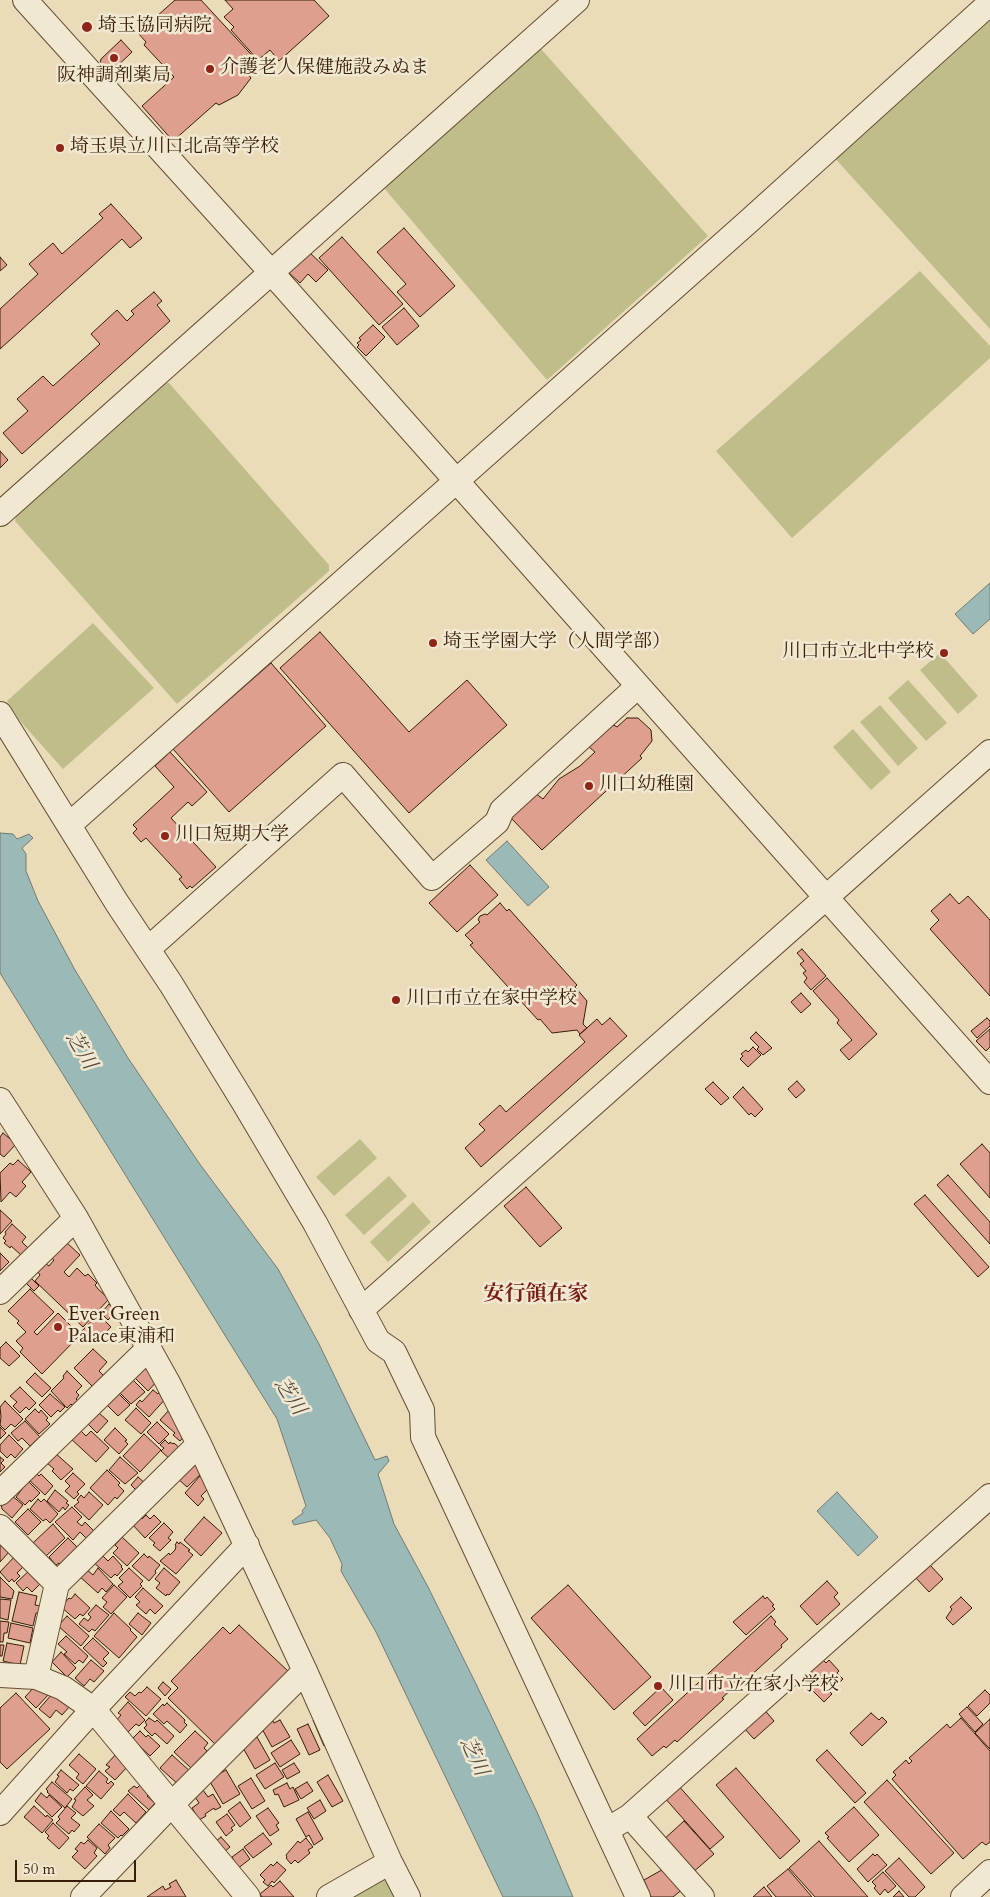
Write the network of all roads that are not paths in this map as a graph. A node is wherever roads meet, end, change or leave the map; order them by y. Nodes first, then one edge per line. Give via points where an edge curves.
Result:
1 (24, 0) edge
2 (577, 0) edge
3 (990, 3) edge
4 (271, 272) junction
5 (456, 481) junction
6 (0, 514) edge
7 (638, 686) junction
8 (0, 714) edge
9 (990, 752) edge
10 (69, 826) junction
11 (827, 898) junction
12 (148, 949) junction
13 (990, 1082) edge
14 (0, 1100) edge
15 (76, 1218) junction
16 (0, 1292) edge
17 (361, 1310) junction
18 (149, 1348) junction
19 (200, 1444) junction
20 (0, 1494) edge
21 (990, 1496) edge
22 (0, 1527) edge
23 (246, 1545) junction
24 (57, 1584) junction
25 (305, 1671) junction
26 (0, 1675) edge
27 (36, 1677) junction
28 (93, 1709) junction
29 (171, 1805) junction
30 (0, 1813) edge
31 (630, 1816) junction
32 (607, 1830) junction
33 (390, 1862) junction
34 (990, 1872) edge
35 (83, 1897) edge
36 (248, 1897) edge
37 (329, 1897) edge
38 (408, 1897) edge
39 (638, 1897) edge
40 (702, 1897) edge
41 (963, 1897) edge

1 - 4 street
2 - 4 street
3 - 5 street
4 - 5 street
4 - 6 street
5 - 7 street
5 - 10 street
7 - 11 street
7 - 12 street via 502,810 497,822 432,878 343,776
8 - 10 street
9 - 11 street
10 - 12 street
11 - 13 street
11 - 17 street
12 - 17 street via 315,1222
14 - 15 street
15 - 16 street
15 - 18 street
17 - 32 street via 378,1341 394,1352 422,1410 423,1437
18 - 19 street
18 - 20 street
19 - 23 street
19 - 24 street
21 - 31 street
22 - 24 street
23 - 25 street
23 - 28 street
24 - 27 street
25 - 29 street
25 - 33 street
26 - 27 street
27 - 28 street via 63,1688
28 - 29 street
28 - 30 street
29 - 35 street
29 - 36 street
31 - 32 street
31 - 40 street
32 - 39 street
33 - 37 street
33 - 38 street
34 - 41 street

